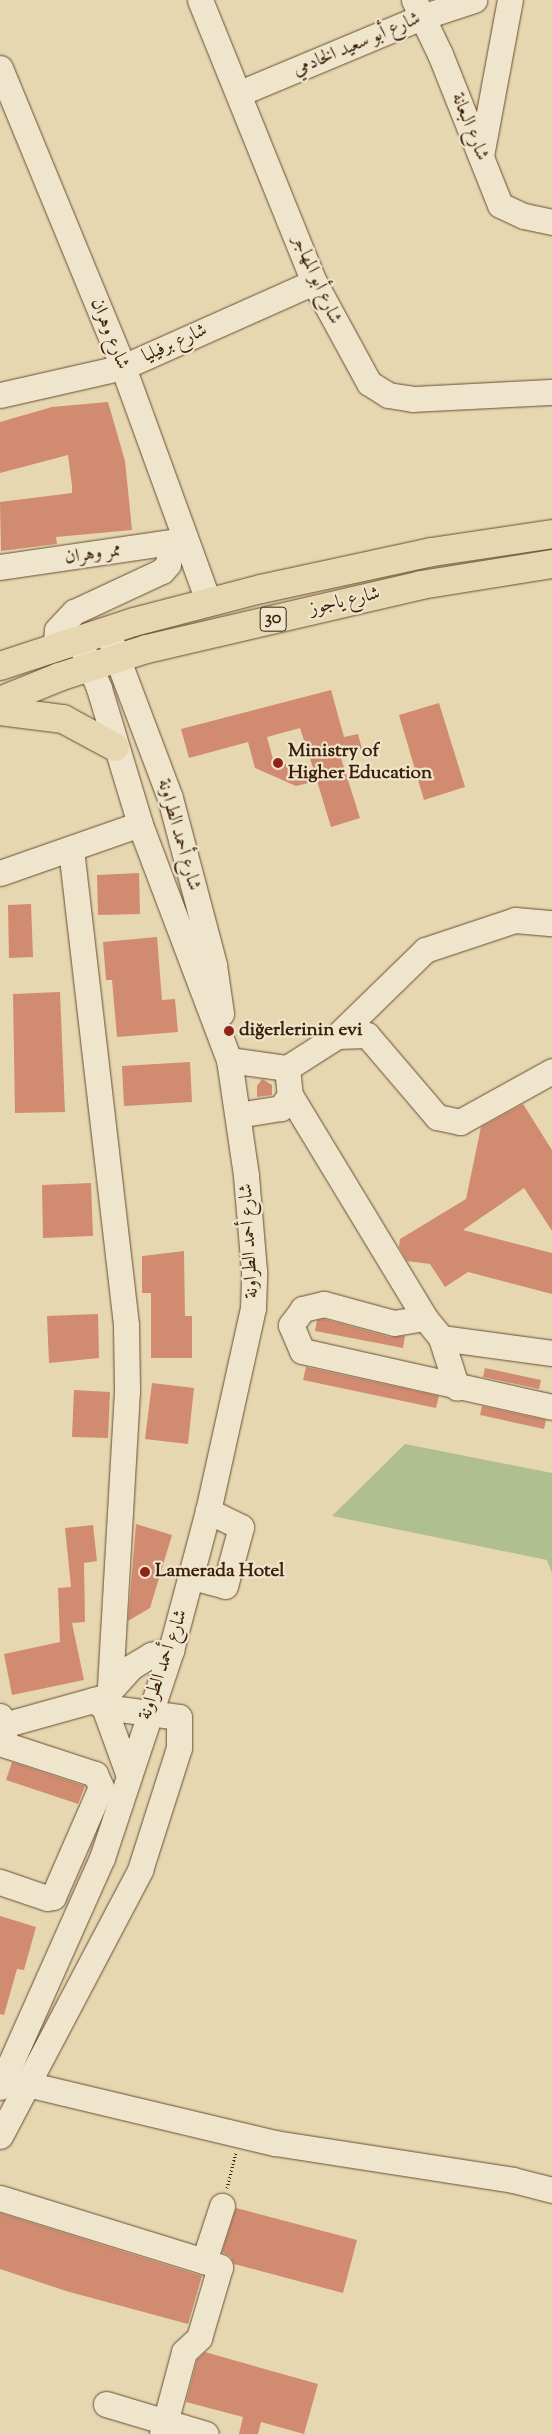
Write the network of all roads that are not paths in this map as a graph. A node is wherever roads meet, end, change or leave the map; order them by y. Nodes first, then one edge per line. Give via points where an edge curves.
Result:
1 (200, 0) edge
2 (474, 0) edge
3 (510, 0) edge
4 (418, 8) edge
5 (0, 68) edge
6 (240, 93) junction
7 (11, 126) edge
8 (481, 156) junction
9 (552, 222) edge
10 (314, 282) junction
11 (123, 367) junction
12 (552, 392) edge
13 (0, 395) edge
14 (552, 534) edge
15 (178, 542) junction
16 (552, 564) edge
17 (0, 567) edge
18 (209, 603) junction
19 (107, 631) junction
20 (68, 643) junction
21 (117, 659) junction
22 (0, 666) edge
23 (90, 668) junction
24 (0, 701) edge
25 (0, 711) edge
26 (114, 747) junction
27 (140, 824) junction
28 (70, 849) junction
29 (0, 873) edge
30 (552, 923) edge
31 (337, 1036) junction
32 (227, 1052) junction
33 (286, 1068) junction
34 (552, 1071) edge
35 (285, 1101) junction
36 (238, 1115) junction
37 (425, 1318) junction
38 (442, 1338) junction
39 (552, 1353) edge
40 (457, 1388) junction
41 (552, 1407) edge
42 (208, 1511) junction
43 (192, 1577) junction
44 (171, 1650) junction
45 (103, 1698) junction
46 (150, 1705) junction
47 (0, 1716) edge
48 (0, 1726) edge
49 (129, 1776) junction
50 (102, 1858) junction
51 (0, 1882) edge
52 (103, 1937) junction
53 (10, 2044) edge
54 (27, 2084) junction
55 (0, 2087) edge
56 (0, 2136) edge
57 (552, 2190) edge
58 (0, 2198) edge
59 (222, 2206) road end
60 (204, 2261) junction
61 (106, 2404) dead end
62 (164, 2428) edge
63 (206, 2434) edge

1 - 6 street, شارع أبو المهاجر
2 - 4 street, شارع أبو سعيد الخادمي
3 - 8 street
4 - 6 street, شارع أبو سعيد الخادمي
4 - 8 street, شارع البعانة
5 - 7 street, شارع وهران
6 - 10 street, شارع أبو المهاجر
7 - 11 street, شارع وهران
8 - 9 street, شارع البعانة via 500,205 524,216
10 - 11 street, شارع برفيليا
10 - 12 street, شارع أبو المهاجر via 369,383 388,395 413,399
11 - 13 street, شارع برفيليا
11 - 15 street, شارع وهران
14 - 18 main road, شارع ياجوز / 30 via 356,568
15 - 17 street, ممر وهران
15 - 18 street, شارع وهران
15 - 20 street via 162,571 74,612 57,630
16 - 21 main road, شارع ياجوز / 30 via 420,585
18 - 19 main road, شارع ياجوز / 30
19 - 20 main road, شارع ياجوز / 30
19 - 21 street, شارع أحمد الطراونة
20 - 22 main road, شارع ياجوز / 30
20 - 23 street, شارع أحمد الطراونة
21 - 23 main road, شارع ياجوز / 30
21 - 32 street, شارع أحمد الطراونة via 170,798 214,965
23 - 24 main road, شارع ياجوز / 30
23 - 26 street, شارع أحمد الطراونة via 99,688
25 - 26 main road via 63,718
26 - 27 street, شارع أحمد الطراونة
27 - 28 street
27 - 32 street, شارع أحمد الطراونة
28 - 29 street
28 - 45 street via 127,1333 127,1391
30 - 31 street via 515,920 425,950
31 - 33 street
31 - 34 street via 367,1035 437,1117 460,1122
32 - 33 street
32 - 36 street, شارع أحمد الطراونة
33 - 35 street
35 - 36 street
35 - 37 street via 352,1198
36 - 42 street, شارع أحمد الطراونة via 254,1271 253,1308
37 - 38 street
37 - 40 street via 394,1323 324,1304 303,1309 291,1325 302,1351
38 - 39 street
38 - 40 street
40 - 41 street
42 - 43 street, شارع أحمد الطراونة
42 - 43 street via 241,1527 225,1586
43 - 44 street, شارع أحمد الطراونة
44 - 45 street via 140,1660
44 - 46 street, شارع أحمد الطراونة
45 - 46 street
45 - 48 street
45 - 49 street
46 - 49 street, شارع أحمد الطراونة
46 - 52 street via 179,1716 179,1748 140,1870
47 - 48 street
48 - 51 street via 6,1745 95,1774 101,1787 53,1897 47,1898
49 - 50 street, شارع أحمد الطراونة
50 - 52 street
50 - 53 street, شارع أحمد الطراونة
52 - 54 street
53 - 55 street, شارع أحمد الطراونة
54 - 56 street
54 - 57 street via 241,2136 513,2180
58 - 60 street
59 - 60 street
60 - 62 street via 220,2267 200,2338 184,2352
61 - 62 street
62 - 63 street

